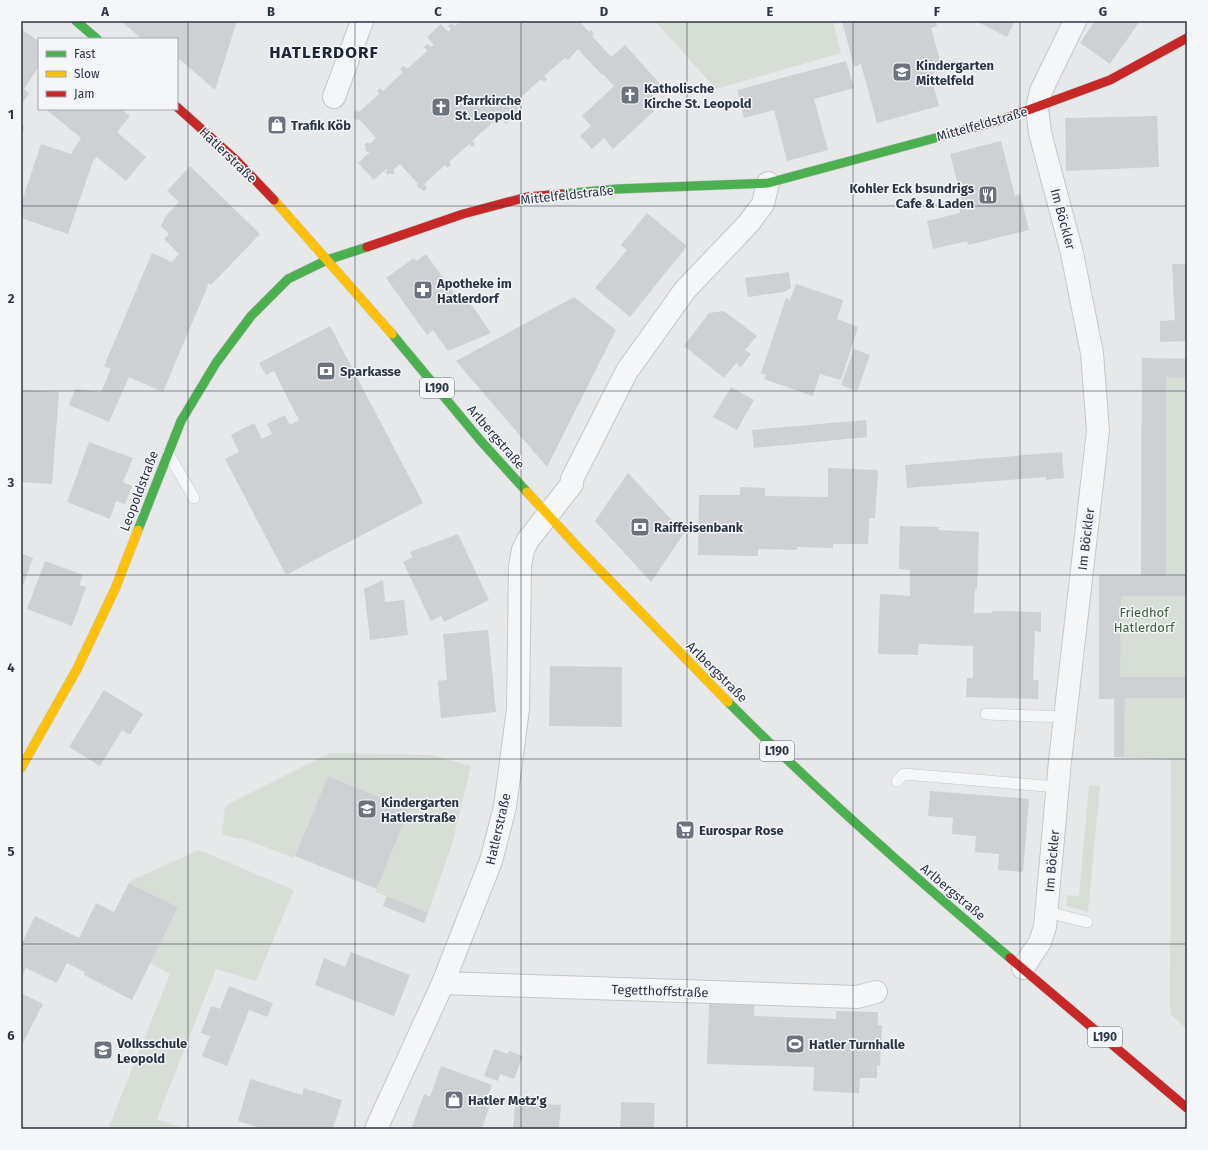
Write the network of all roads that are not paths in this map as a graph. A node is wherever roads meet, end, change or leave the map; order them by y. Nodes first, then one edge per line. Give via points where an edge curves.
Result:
1 (76, 21) edge
2 (362, 21) edge
3 (1075, 21) edge
4 (96, 38) edge
5 (1187, 38) edge
6 (334, 97) dead end
7 (178, 108) edge
8 (1037, 108) junction
9 (768, 183) junction
10 (278, 204) joint
11 (327, 260) junction
12 (168, 453) junction
13 (194, 498) dead end
14 (549, 515) junction
15 (986, 714) dead end
16 (1065, 717) junction
17 (21, 768) edge
18 (897, 781) dead end
19 (1058, 787) junction
20 (1047, 912) junction
21 (1087, 922) dead end
22 (1023, 968) junction
23 (443, 983) junction
24 (876, 992) dead end
25 (1187, 1108) edge
26 (376, 1129) edge

1 - 4 street
2 - 6 street
3 - 8 street via 1041,91
5 - 8 street, Mittelfeldstraße via 1110,80
7 - 10 street, Hatlerstraße / L190 via 236,160
8 - 9 street, Mittelfeldstraße
8 - 16 street, Im Böckler via 1040,133 1072,253 1092,353 1098,430
9 - 11 street, Mittelfeldstraße via 527,197 463,214
9 - 14 street via 763,204 748,224 685,290 627,371 572,479 572,484
10 - 11 street, Arlbergstraße / L190
11 - 12 street, Leopoldstraße via 283,283 251,316 200,388 181,421
11 - 14 street, Arlbergstraße / L190 via 480,440
12 - 13 lane
12 - 17 street, Leopoldstraße via 115,589 77,669
14 - 22 street, Arlbergstraße / L190 via 690,664 781,755 906,870
14 - 23 street, Hatlerstraße via 528,540 520,566 518,709 505,807 491,861
15 - 16 lane
16 - 19 street, Im Böckler
18 - 19 lane via 904,774
19 - 20 street, Im Böckler
20 - 21 lane
20 - 22 street, Im Böckler via 1040,942
22 - 25 street, Arlbergstraße / L190
23 - 24 street, Tegetthoffstraße via 857,997
23 - 26 street, Hatlerstraße

